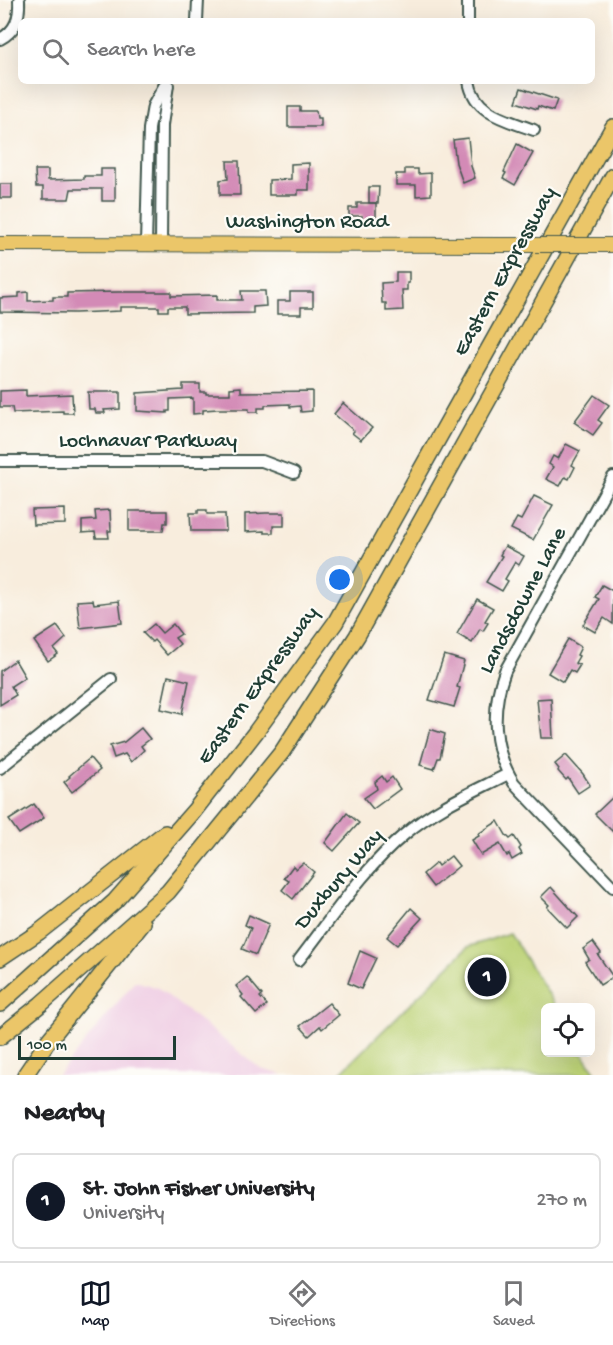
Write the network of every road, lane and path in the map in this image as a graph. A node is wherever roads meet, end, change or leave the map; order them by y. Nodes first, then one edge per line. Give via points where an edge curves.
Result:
1 (18, 0) edge
2 (198, 0) edge
3 (468, 0) edge
4 (197, 18) edge
5 (468, 18) edge
6 (0, 39) edge
7 (166, 84) edge
8 (168, 84) edge
9 (470, 84) edge
10 (613, 127) edge
11 (534, 130) dead end
12 (613, 176) edge
13 (146, 243) junction
14 (0, 244) edge
15 (161, 244) junction
16 (613, 245) edge
17 (0, 461) edge
18 (294, 473) dead end
19 (613, 477) edge
20 (111, 679) dead end
21 (0, 768) edge
22 (508, 774) junction
23 (194, 811) junction
24 (613, 887) edge
25 (168, 892) junction
26 (0, 958) edge
27 (299, 960) dead end
28 (0, 1004) edge
29 (0, 1037) edge
30 (26, 1075) edge

1 - 6 street via 17,23
2 - 4 street
3 - 5 street
7 - 13 street via 153,106 149,129
8 - 15 street via 162,125
9 - 11 street via 482,108
10 - 23 highway, Eastern Expressway via 335,623
12 - 25 highway, Eastern Expressway via 357,636 282,752
13 - 14 main road, Washington Road
13 - 15 main road, Washington Road
15 - 16 main road, Washington Road, bridge
17 - 18 street, Lochnavar Parkway via 262,462
19 - 22 street, Landsdowne Lane via 501,681 495,727
20 - 21 street
22 - 24 street, Landsdowne Lane via 522,794
22 - 27 street, Duxbury Way via 453,801 405,833 374,865
23 - 26 highway
23 - 28 highway, Eastern Expressway via 115,901
25 - 29 highway, Eastern Expressway
25 - 30 highway via 48,1041

